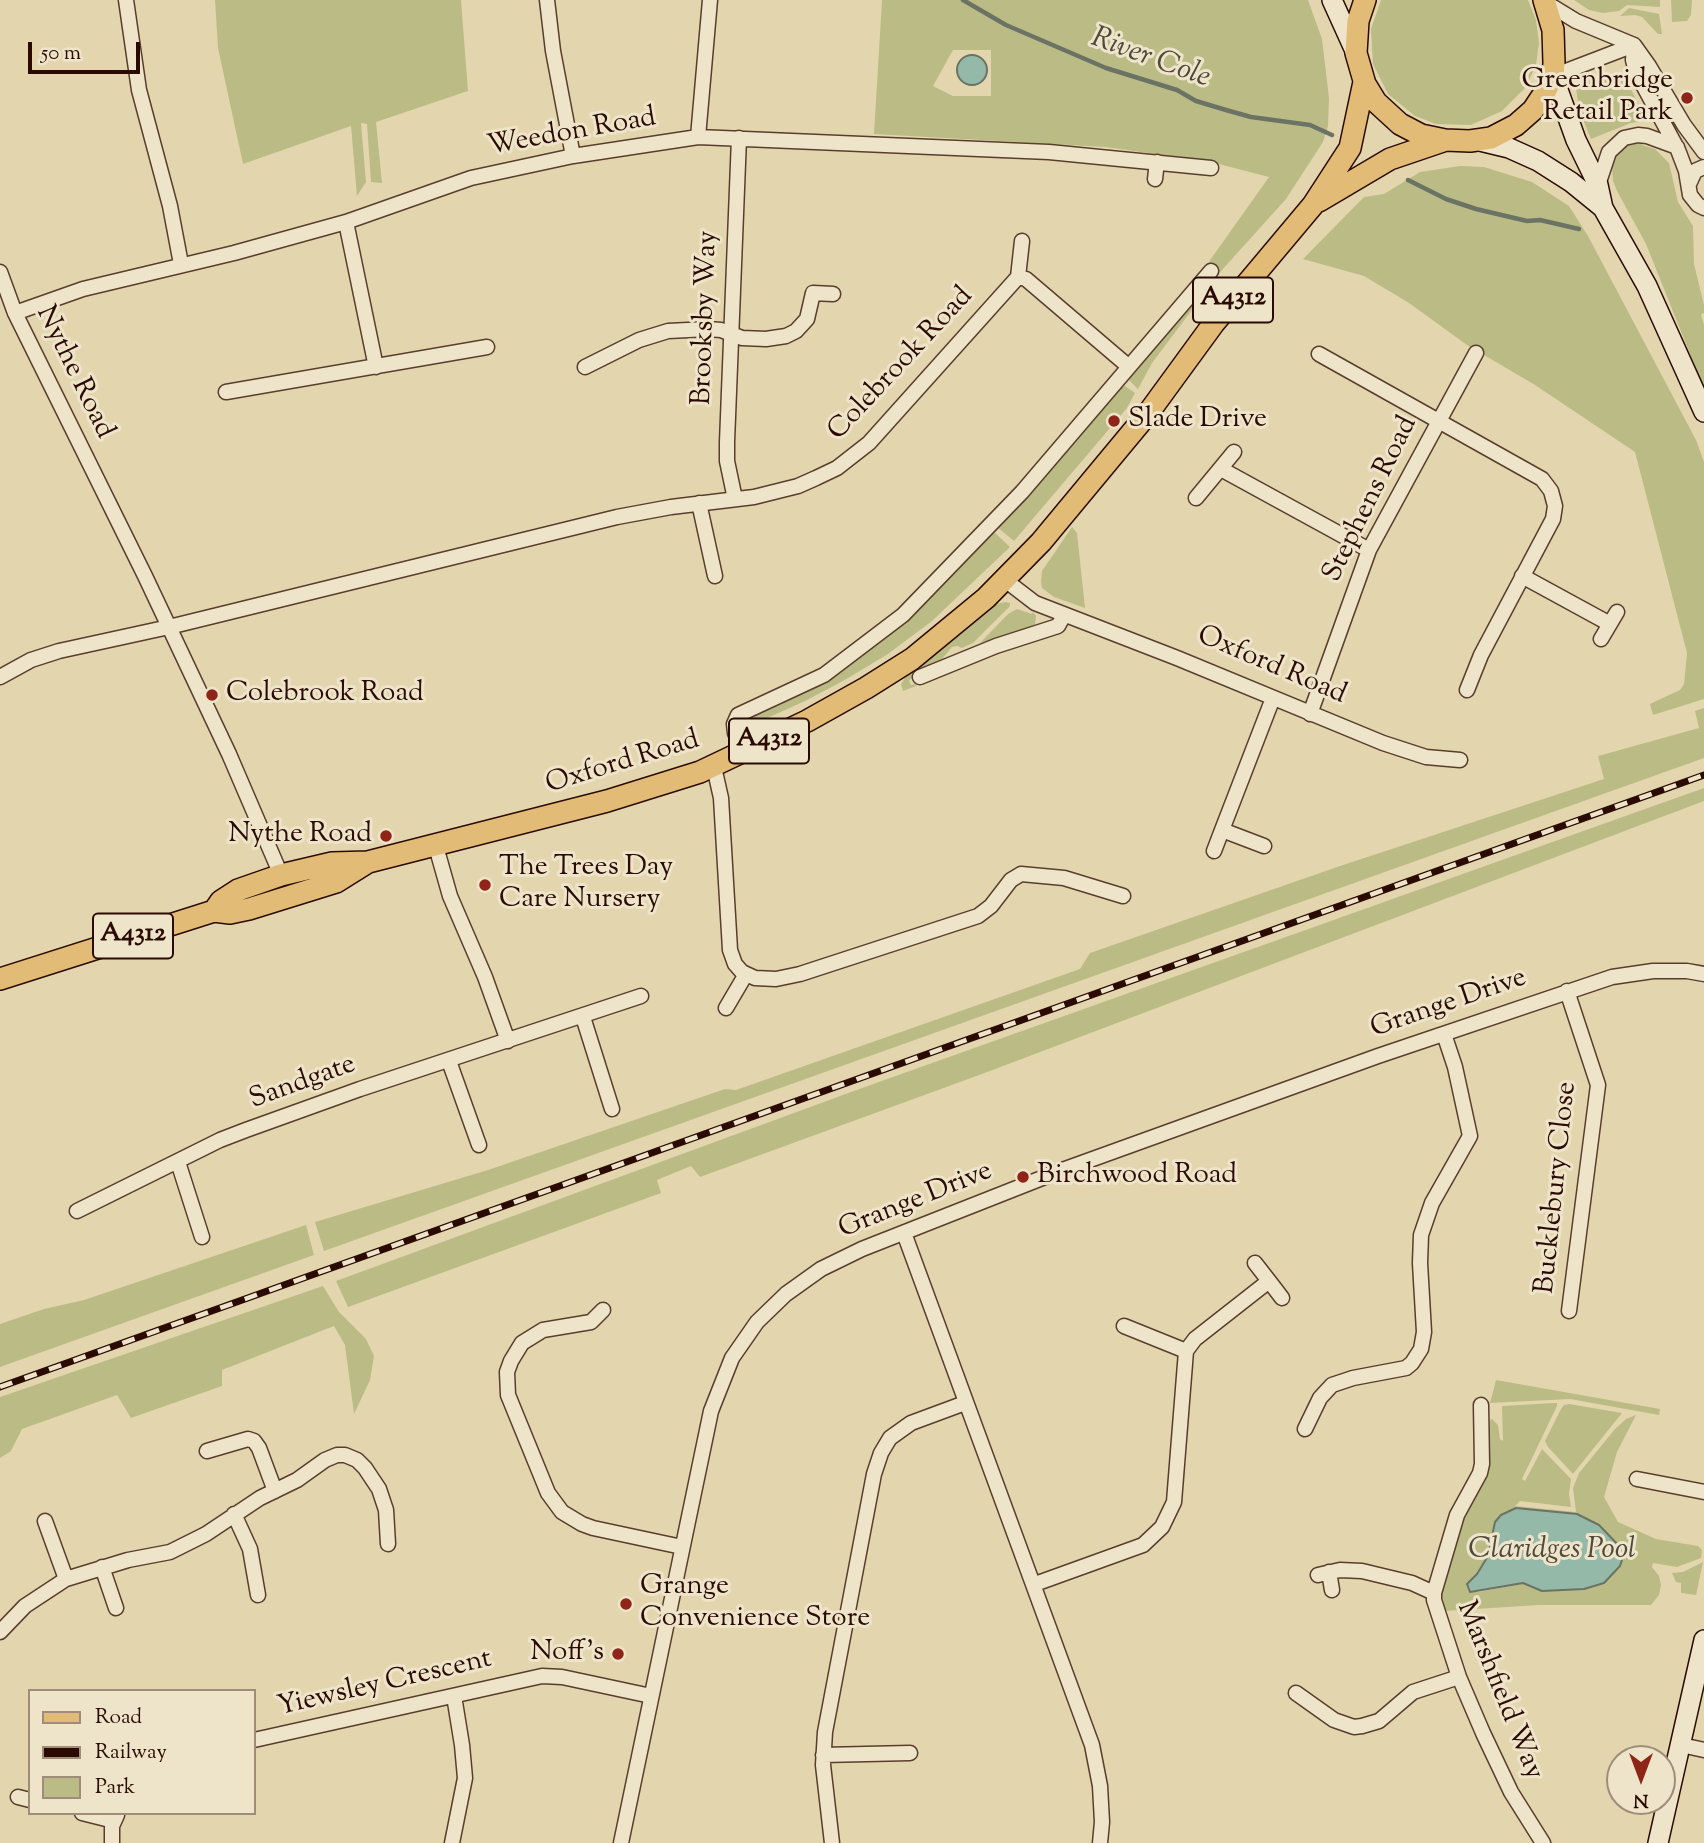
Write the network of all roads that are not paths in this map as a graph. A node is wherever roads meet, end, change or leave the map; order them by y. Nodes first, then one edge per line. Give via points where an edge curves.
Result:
1 (126, 0) edge
2 (547, 0) edge
3 (710, 0) edge
4 (1332, 0) edge
5 (1366, 0) edge
6 (1545, 1) edge
7 (1634, 46) junction
8 (1356, 53) junction
9 (1553, 76) junction
10 (1364, 82) junction
11 (698, 137) junction
12 (739, 138) junction
13 (1445, 140) junction
14 (1480, 141) junction
15 (1677, 148) junction
16 (1704, 152) edge
17 (573, 156) junction
18 (1157, 162) junction
19 (1704, 167) edge
20 (1211, 169) dead end
21 (1155, 179) dead end
22 (1598, 184) junction
23 (1689, 184) junction
24 (1313, 205) junction
25 (1603, 208) junction
26 (1704, 208) edge
27 (346, 222) junction
28 (1022, 241) dead end
29 (181, 264) junction
30 (0, 271) edge
31 (1210, 271) dead end
32 (1018, 277) junction
33 (834, 293) dead end
34 (15, 313) junction
35 (732, 334) junction
36 (487, 347) dead end
37 (1476, 353) dead end
38 (1319, 354) dead end
39 (1128, 366) junction
40 (376, 367) junction
41 (585, 367) dead end
42 (226, 392) dead end
43 (1704, 412) edge
44 (1438, 422) junction
45 (1234, 452) dead end
46 (1221, 469) junction
47 (1196, 498) dead end
48 (735, 499) junction
49 (699, 503) junction
50 (1369, 550) junction
51 (715, 576) dead end
52 (1522, 576) junction
53 (1005, 580) junction
54 (1064, 615) junction
55 (169, 627) junction
56 (1601, 639) dead end
57 (0, 677) edge
58 (920, 677) dead end
59 (1467, 690) dead end
60 (1273, 698) junction
61 (1310, 714) junction
62 (744, 753) junction
63 (1460, 760) dead end
64 (714, 767) junction
65 (1222, 830) junction
66 (435, 843) junction
67 (1264, 846) dead end
68 (1214, 851) dead end
69 (368, 862) junction
70 (281, 875) junction
71 (289, 896) junction
72 (1123, 896) dead end
73 (214, 911) junction
74 (746, 974) junction
75 (1704, 974) edge
76 (0, 978) edge
77 (1567, 991) junction
78 (641, 996) dead end
79 (726, 1008) dead end
80 (583, 1017) junction
81 (1444, 1034) junction
82 (508, 1041) junction
83 (449, 1061) junction
84 (612, 1109) dead end
85 (479, 1145) dead end
86 (178, 1162) junction
87 (77, 1211) dead end
88 (904, 1233) junction
89 (202, 1237) dead end
90 (1255, 1262) dead end
91 (1269, 1280) junction
92 (1282, 1298) dead end
93 (603, 1310) dead end
94 (1569, 1311) dead end
95 (1124, 1326) dead end
96 (1186, 1351) junction
97 (965, 1403) junction
98 (1481, 1405) dead end
99 (1305, 1429) dead end
100 (207, 1451) dead end
101 (1637, 1479) dead end
102 (275, 1491) junction
103 (1704, 1492) edge
104 (234, 1514) junction
105 (45, 1521) dead end
106 (388, 1544) dead end
107 (682, 1547) junction
108 (102, 1567) junction
109 (66, 1579) junction
110 (1035, 1584) junction
111 (1332, 1590) dead end
112 (1434, 1592) junction
113 (258, 1595) dead end
114 (116, 1608) dead end
115 (0, 1632) edge
116 (1704, 1640) edge
117 (1460, 1678) junction
118 (1296, 1693) dead end
119 (454, 1696) junction
120 (651, 1696) junction
121 (256, 1740) edge
122 (1681, 1745) junction
123 (1704, 1750) edge
124 (910, 1753) dead end
125 (823, 1755) junction
126 (115, 1817) edge
127 (112, 1843) edge
128 (452, 1843) edge
129 (621, 1843) edge
130 (832, 1843) edge
131 (1100, 1843) edge
132 (1543, 1843) edge
133 (1658, 1843) edge

1 - 29 street via 137,76
2 - 17 street
3 - 11 street
4 - 8 main road
5 - 8 main road, A4312 via 1358,21
6 - 7 street via 1576,21
6 - 9 main road via 1553,30
7 - 9 street
7 - 15 street via 1636,72
7 - 16 street
8 - 10 main road, A4312
9 - 14 main road, A4312 via 1525,118
9 - 22 main road
10 - 13 main road, A4312 via 1376,102 1400,124
10 - 24 main road, A4312 via 1350,148
11 - 12 street, Weedon Road
11 - 17 street, Weedon Road
12 - 18 street, Weedon Road via 1049,152
12 - 35 street, Brooksby Way
13 - 14 main road, A4312
13 - 24 main road, A4312 via 1390,159
14 - 25 main road via 1538,161
15 - 22 street via 1647,136 1624,138 1609,152
15 - 23 street
17 - 27 street, Weedon Road via 471,177
18 - 20 street, Weedon Road
18 - 21 street
19 - 23 street via 1695,171
22 - 25 main road
23 - 26 street via 1693,201
24 - 53 main road, A4312 via 1214,323 1110,460
25 - 43 main road via 1647,286
27 - 29 street, Weedon Road
27 - 40 street
28 - 32 street
29 - 34 street, Weedon Road via 83,289
30 - 34 street, Nythe Road
31 - 39 street
32 - 39 street via 1027,278
32 - 48 street, Colebrook Road via 854,455 798,486
33 - 35 street via 813,293 807,319 786,336 766,339
34 - 55 street, Nythe Road
35 - 41 street via 694,329 656,334
35 - 48 street, Brooksby Way via 727,461
36 - 40 street
37 - 44 street, Stephens Road
38 - 44 street
39 - 62 street via 1006,509 903,615 824,675 741,712 734,728
40 - 42 street
44 - 50 street, Stephens Road
44 - 52 street via 1542,479 1551,491 1553,519
45 - 46 street
46 - 47 street
46 - 50 street
48 - 49 street, Colebrook Road
49 - 51 street
49 - 55 street, Colebrook Road via 587,524
50 - 61 street, Stephens Road
52 - 56 street via 1613,618
52 - 59 street
53 - 54 street, Oxford Road via 1035,604
53 - 62 main road, Oxford Road / A4312 via 912,659
54 - 58 street via 1058,626
54 - 60 street, Oxford Road
55 - 57 street, Colebrook Road via 44,655
55 - 70 street, Nythe Road
60 - 61 street, Oxford Road
60 - 65 street
61 - 63 street, Oxford Road via 1406,751
62 - 64 main road, Oxford Road / A4312
64 - 66 main road, Oxford Road / A4312 via 607,801
64 - 74 street via 721,798 730,950 735,964
65 - 67 street
65 - 68 street
66 - 69 main road, Oxford Road / A4312
66 - 82 street via 450,896
69 - 70 main road, Oxford Road / A4312 via 332,863
69 - 71 main road, Oxford Road / A4312 via 336,882
70 - 71 main road
70 - 73 main road, Oxford Road / A4312 via 238,890
71 - 73 main road, Oxford Road / A4312 via 230,913
72 - 74 street via 1064,878 1027,873 1011,880 978,916 800,974 764,979
73 - 76 main road, Oxford Road / A4312
74 - 79 street
75 - 77 street, Grange Drive via 1636,972
77 - 81 street, Grange Drive
77 - 94 street, Bucklebury Close via 1598,1085
78 - 80 street, Sandgate
80 - 82 street, Sandgate
80 - 84 street
81 - 88 street, Grange Drive via 1239,1105
81 - 99 street via 1470,1136 1432,1203 1421,1235 1421,1349 1406,1367 1332,1385
82 - 83 street, Sandgate
83 - 85 street
83 - 86 street, Sandgate via 246,1130
86 - 87 street, Sandgate
86 - 89 street
88 - 97 street
88 - 107 street, Grange Drive via 839,1259 804,1280 771,1307 744,1339 711,1411
90 - 91 street
91 - 92 street
91 - 96 street
93 - 107 street via 591,1322 543,1330 522,1343 507,1371 510,1401 548,1493 562,1512 593,1528
95 - 96 street
96 - 110 street via 1174,1502 1167,1520 1143,1545
97 - 110 street
97 - 125 street via 911,1423 890,1438 881,1453 846,1616
98 - 112 street, Marshfield Way via 1480,1474 1457,1515
100 - 102 street via 254,1441
101 - 103 street
102 - 104 street
102 - 106 street via 337,1455 357,1460 382,1494
104 - 108 street via 170,1552
104 - 113 street via 250,1549
105 - 109 street
107 - 120 street, Grange Drive
108 - 109 street
108 - 114 street
109 - 115 street via 25,1606
110 - 131 street via 1095,1756 1102,1805
111 - 112 street, Marshfield Way via 1323,1574 1350,1570
112 - 117 street, Marshfield Way
116 - 122 main road
117 - 118 street via 1413,1692 1379,1721 1354,1727 1334,1720
117 - 132 street, Marshfield Way via 1498,1766
119 - 120 street, Yiewsley Crescent via 551,1676
119 - 121 street, Yiewsley Crescent
119 - 128 street via 465,1779
120 - 129 street, Grange Drive
122 - 123 street
122 - 133 main road
124 - 125 street
125 - 130 street
126 - 127 street

